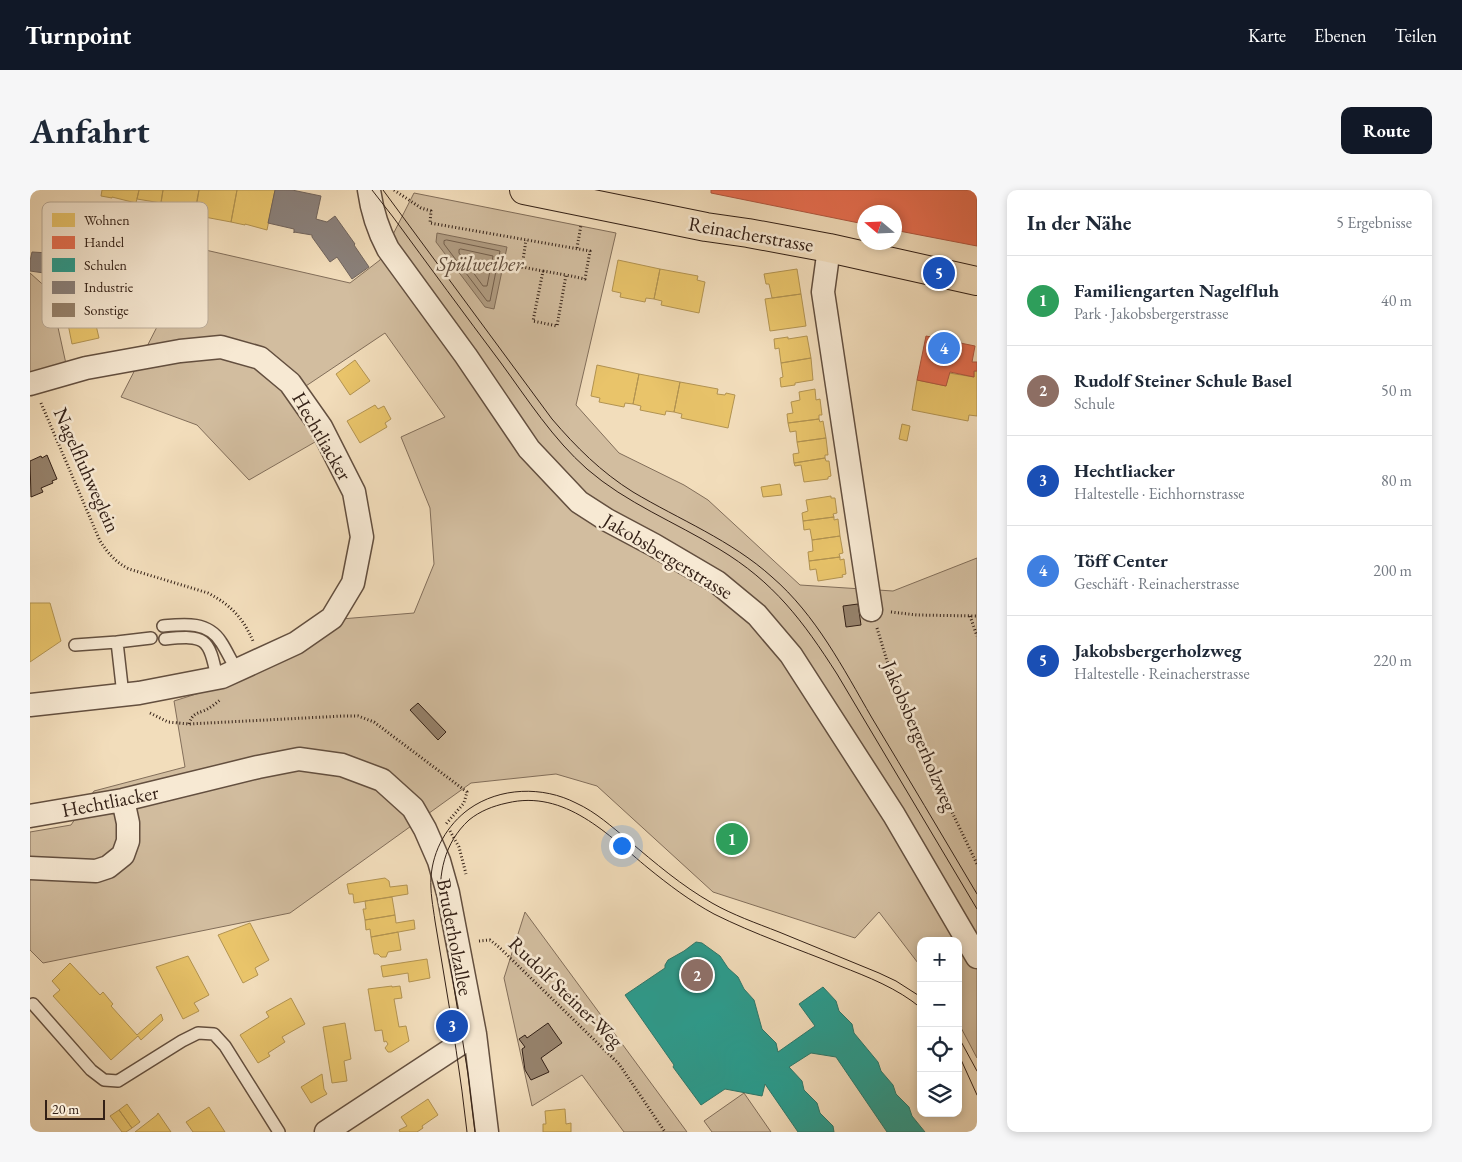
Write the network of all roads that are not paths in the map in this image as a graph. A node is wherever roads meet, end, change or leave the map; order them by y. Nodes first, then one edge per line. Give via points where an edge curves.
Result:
1 (369, 190) edge
2 (524, 190) edge
3 (829, 248) junction
4 (977, 281) edge
5 (31, 384) edge
6 (871, 610) road end
7 (163, 626) dead end
8 (151, 638) dead end
9 (165, 639) dead end
10 (117, 642) junction
11 (75, 645) dead end
12 (227, 674) junction
13 (123, 694) junction
14 (30, 705) edge
15 (123, 800) junction
16 (30, 816) edge
17 (440, 862) joint
18 (30, 868) edge
19 (977, 956) edge
20 (33, 1004) dead end
21 (475, 1034) junction
22 (279, 1132) edge
23 (326, 1132) edge
24 (487, 1132) edge

1 - 19 street, Jakobsbergerstrasse via 373,215 388,249 529,449 579,502 717,582 757,615 791,655 894,815
2 - 3 main road, Reinacherstrasse
3 - 4 main road, Reinacherstrasse
3 - 6 street via 823,292
5 - 12 street, Hechtliacker via 86,368 221,347 260,358 290,383 321,427 354,492 362,537 353,583 332,618 296,643
7 - 12 lane via 196,625 210,631 220,641
8 - 10 lane
9 - 12 lane via 190,637 202,640
10 - 11 lane
10 - 13 lane
12 - 13 street, Hechtliacker
13 - 14 street, Hechtliacker
15 - 16 street, Hechtliacker
15 - 17 street, Hechtliacker via 299,760 342,765 382,780 413,808
15 - 18 street via 128,841 123,855 108,867 96,871
17 - 21 street, Bruderholzallee
20 - 22 lane via 91,1070 104,1080 118,1081 198,1033 214,1034
21 - 23 street
21 - 24 street, Bruderholzallee

